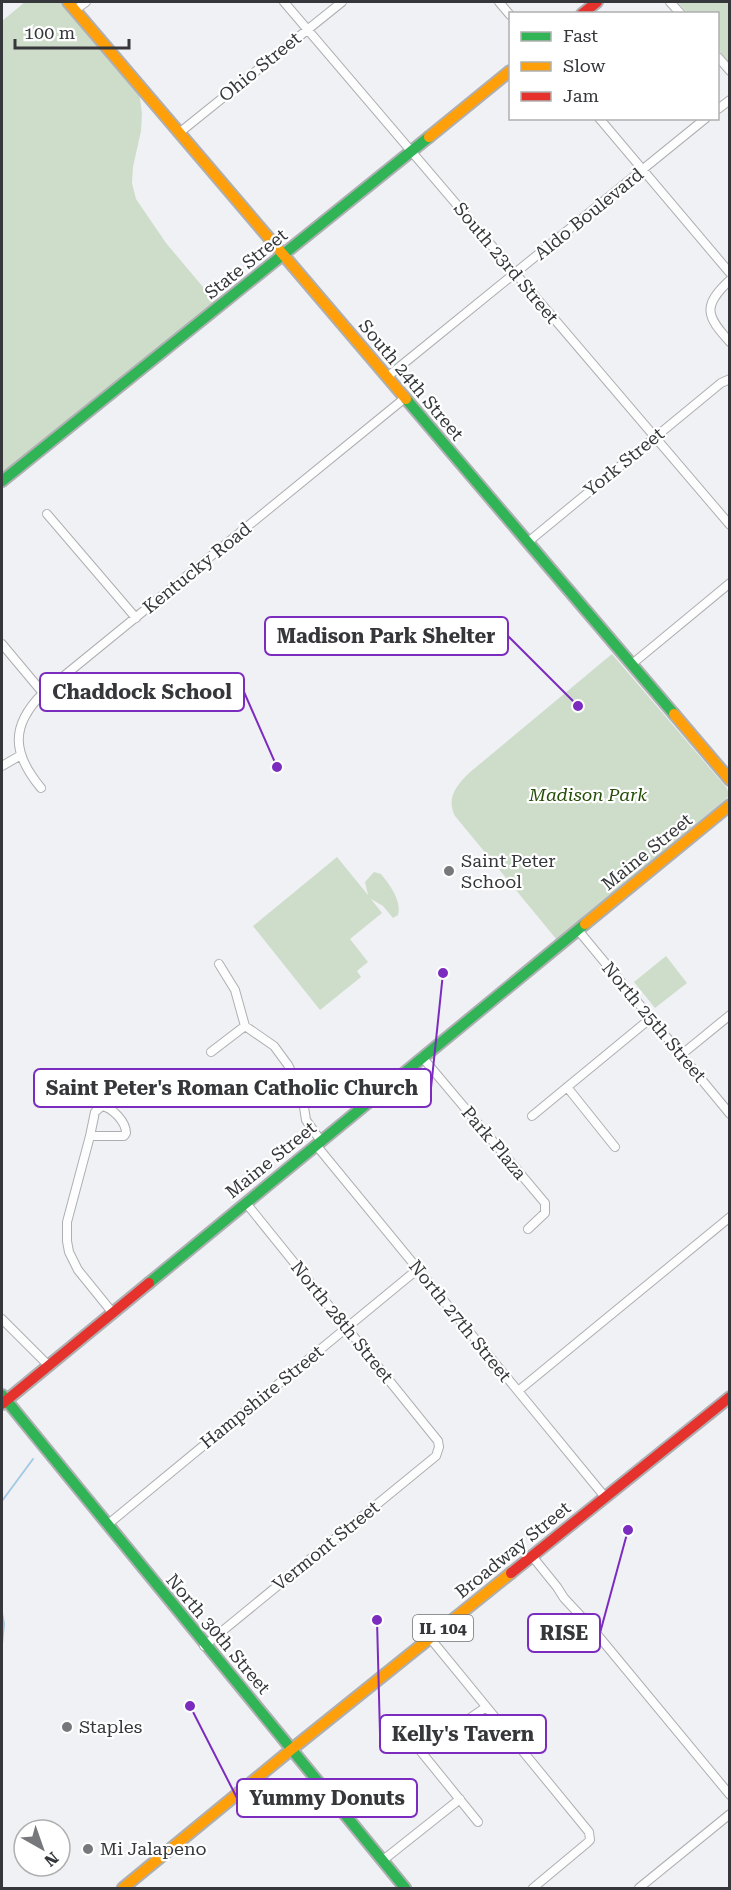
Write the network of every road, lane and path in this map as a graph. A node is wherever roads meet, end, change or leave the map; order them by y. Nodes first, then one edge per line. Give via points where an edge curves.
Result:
1 (86, 2) edge
2 (284, 2) edge
3 (342, 2) edge
4 (499, 2) edge
5 (597, 2) edge
6 (71, 6) edge
7 (584, 12) edge
8 (509, 14) edge
9 (307, 29) junction
10 (719, 59) edge
11 (729, 71) edge
12 (509, 72) edge
13 (601, 120) edge
14 (704, 120) edge
15 (179, 133) junction
16 (412, 151) junction
17 (642, 170) junction
18 (284, 254) junction
19 (515, 273) junction
20 (729, 273) edge
21 (729, 280) edge
22 (729, 342) edge
23 (729, 371) edge
24 (387, 377) junction
25 (729, 379) edge
26 (721, 383) junction
27 (405, 398) junction
28 (654, 437) junction
29 (2, 481) edge
30 (47, 514) dead end
31 (729, 525) edge
32 (528, 542) junction
33 (729, 583) edge
34 (136, 618) junction
35 (2, 644) edge
36 (632, 664) junction
37 (42, 693) junction
38 (21, 755) junction
39 (2, 766) edge
40 (729, 780) edge
41 (41, 788) dead end
42 (729, 805) edge
43 (578, 930) junction
44 (219, 964) dead end
45 (729, 1015) edge
46 (651, 1018) junction
47 (245, 1026) junction
48 (211, 1052) dead end
49 (681, 1055) junction
50 (423, 1058) junction
51 (567, 1087) junction
52 (729, 1111) edge
53 (532, 1116) dead end
54 (90, 1136) junction
55 (318, 1143) junction
56 (615, 1147) dead end
57 (246, 1203) junction
58 (729, 1217) edge
59 (528, 1229) dead end
60 (418, 1269) junction
61 (112, 1312) junction
62 (2, 1319) edge
63 (346, 1328) junction
64 (48, 1365) junction
65 (518, 1391) junction
66 (729, 1397) edge
67 (3, 1400) edge
68 (438, 1442) joint
69 (605, 1497) junction
70 (107, 1525) junction
71 (532, 1556) junction
72 (430, 1638) junction
73 (204, 1646) junction
74 (486, 1707) junction
75 (397, 1722) dead end
76 (292, 1749) junction
77 (421, 1752) junction
78 (729, 1795) edge
79 (460, 1799) junction
80 (729, 1814) edge
81 (478, 1822) dead end
82 (382, 1860) junction
83 (123, 1888) edge
84 (405, 1888) edge
85 (533, 1888) edge
86 (639, 1888) edge

1 - 6 street
2 - 9 street, South 23rd Street
3 - 9 street, Ohio Street
4 - 8 street
5 - 7 street
6 - 15 street, South 24th Street
9 - 15 street, Ohio Street
9 - 16 street, South 23rd Street
10 - 11 street
12 - 16 street, State Street
13 - 17 street
14 - 17 street, Aldo Boulevard
15 - 18 street, South 24th Street
16 - 18 street, State Street
16 - 19 street, South 23rd Street
17 - 19 street, Aldo Boulevard
17 - 20 street
18 - 24 street, South 24th Street
18 - 29 street, State Street
19 - 24 street, Aldo Boulevard
19 - 28 street, South 23rd Street
21 - 22 street via 717,292 711,309 713,322
23 - 26 street, York Street
24 - 27 street, South 24th Street
25 - 26 street, York Street
26 - 28 street, York Street
27 - 32 street, South 24th Street
27 - 34 street, Kentucky Road
28 - 31 street, South 23rd Street
28 - 32 street, York Street
30 - 34 street
32 - 36 street, South 24th Street
33 - 36 street
34 - 37 street, Kentucky Road
35 - 37 street
36 - 40 street, South 24th Street
37 - 38 street, Kentucky Road via 21,726
38 - 39 street
38 - 41 street
42 - 43 street, Maine Street
43 - 46 street, North 25th Street
43 - 50 street, Maine Street
44 - 47 street via 235,990
45 - 49 street
46 - 49 street, North 25th Street
46 - 51 street
47 - 48 street
47 - 55 street, North 27th Street via 268,1040 281,1054 302,1094 305,1115
49 - 52 street, North 25th Street
50 - 55 street, Maine Street
50 - 59 street, Park Plaza via 545,1203 545,1213
51 - 53 street
51 - 56 street
54 - 54 street via 120,1137 127,1129 110,1108 102,1106 95,1112
54 - 61 street via 67,1222 67,1241 78,1270
55 - 57 street, Maine Street
55 - 60 street, North 27th Street
57 - 61 street, Maine Street
57 - 63 street, North 28th Street
58 - 65 street
60 - 63 street, Hampshire Street
60 - 65 street, North 27th Street
61 - 64 street, Maine Street
62 - 64 street
63 - 68 street, North 28th Street
63 - 70 street, Hampshire Street
64 - 67 street, Maine Street
65 - 69 street, North 27th Street
66 - 69 street, Broadway Street / IL 104
67 - 70 street, North 30th Street
68 - 73 street, Vermont Street via 436,1456
69 - 71 street, Broadway Street / IL 104
70 - 73 street, North 30th Street
71 - 72 street, Broadway Street / IL 104
71 - 78 street
72 - 74 street
72 - 76 street, Broadway Street / IL 104
73 - 76 street, North 30th Street
74 - 77 street
74 - 85 street via 588,1832 590,1840
75 - 77 street
76 - 82 street, North 30th Street
76 - 83 street, Broadway Street / IL 104
77 - 79 street
79 - 81 street
79 - 82 street
80 - 86 street
82 - 84 street, North 30th Street

